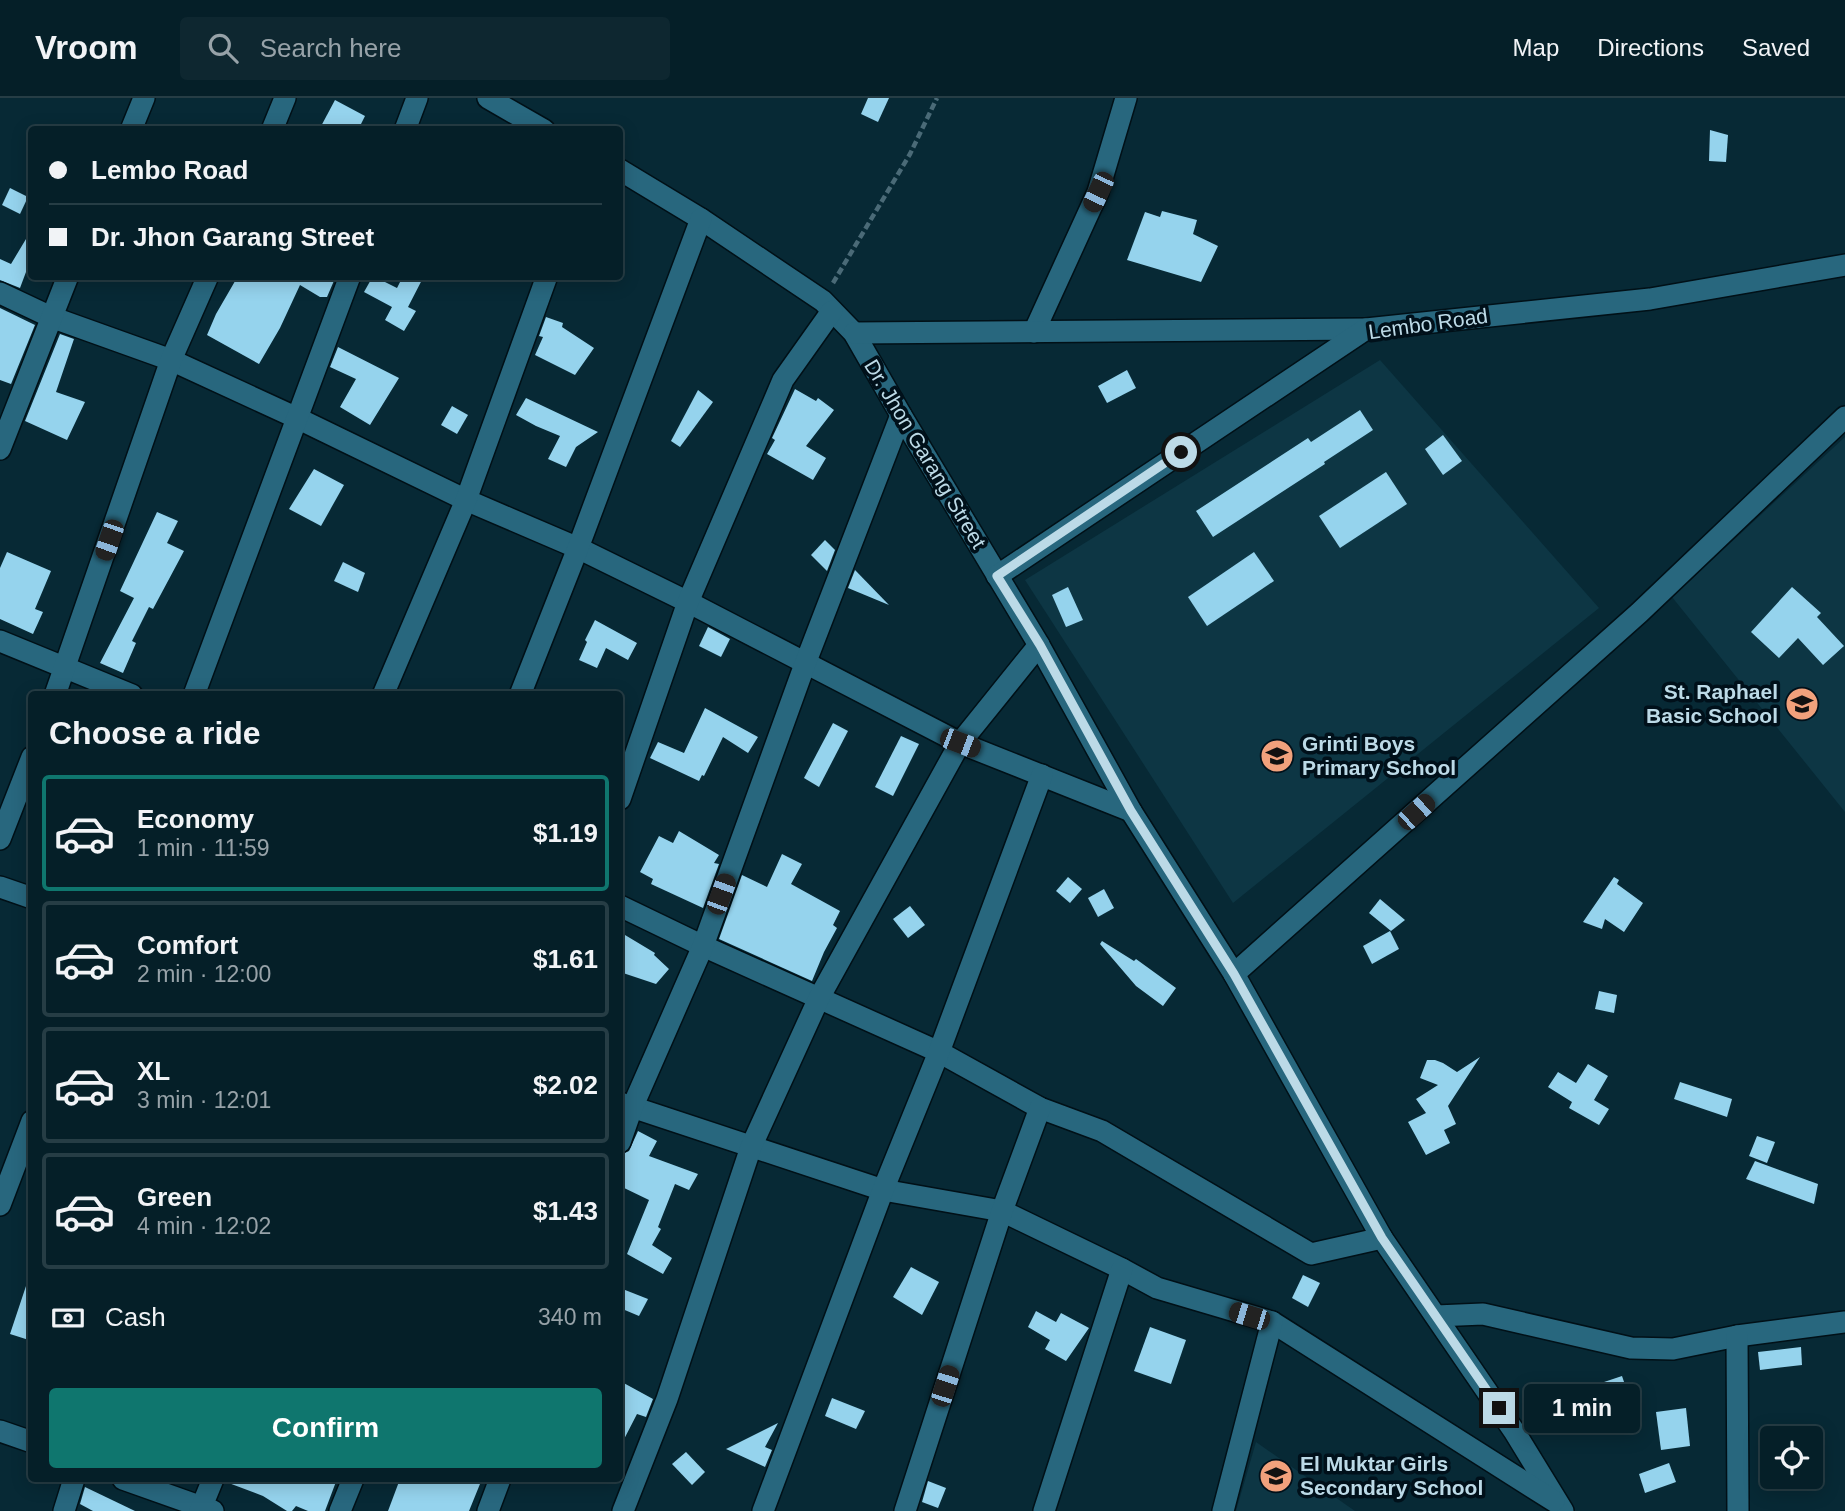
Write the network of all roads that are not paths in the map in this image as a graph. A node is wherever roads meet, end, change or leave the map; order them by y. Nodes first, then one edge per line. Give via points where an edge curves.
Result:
1 (144, 98) edge
2 (285, 98) edge
3 (417, 98) edge
4 (488, 98) edge
5 (1126, 98) edge
6 (510, 104) edge
7 (133, 126) edge
8 (274, 126) edge
9 (406, 126) edge
10 (539, 126) edge
11 (623, 172) edge
12 (701, 219) junction
13 (1845, 265) edge
14 (66, 280) edge
15 (206, 280) edge
16 (349, 280) edge
17 (546, 280) edge
18 (0, 293) edge
19 (827, 306) junction
20 (51, 317) junction
21 (1366, 329) junction
22 (1034, 332) junction
23 (855, 333) junction
24 (171, 360) junction
25 (901, 415) junction
26 (1845, 417) edge
27 (297, 418) junction
28 (0, 449) edge
29 (466, 500) junction
30 (578, 548) junction
31 (997, 576) junction
32 (688, 602) junction
33 (0, 641) edge
34 (1040, 645) junction
35 (805, 664) junction
36 (65, 668) junction
37 (56, 691) edge
38 (122, 691) edge
39 (195, 691) edge
40 (385, 691) edge
41 (522, 691) edge
42 (960, 743) junction
43 (28, 767) edge
44 (1042, 775) junction
45 (623, 790) edge
46 (1131, 811) junction
47 (0, 839) edge
48 (0, 887) edge
49 (28, 897) edge
50 (623, 907) edge
51 (703, 946) junction
52 (1234, 974) junction
53 (819, 998) junction
54 (939, 1052) junction
55 (626, 1105) edge
56 (1040, 1108) junction
57 (623, 1124) edge
58 (28, 1132) edge
59 (751, 1147) junction
60 (883, 1190) junction
61 (0, 1205) edge
62 (1002, 1211) junction
63 (1382, 1238) junction
64 (1122, 1269) junction
65 (1436, 1316) junction
66 (1272, 1322) junction
67 (1845, 1322) edge
68 (1737, 1336) junction
69 (0, 1431) edge
70 (28, 1441) edge
71 (73, 1482) edge
72 (131, 1482) edge
73 (212, 1482) edge
74 (352, 1482) edge
75 (499, 1482) edge
76 (1558, 1508) edge
77 (205, 1509) edge
78 (65, 1511) edge
79 (340, 1511) edge
80 (488, 1511) edge
81 (623, 1511) edge
82 (763, 1511) edge
83 (905, 1511) edge
84 (1044, 1511) edge
85 (1223, 1511) edge
86 (1738, 1511) edge

1 - 7 street
2 - 8 street
3 - 9 street
4 - 6 street
5 - 22 street via 1098,192
6 - 10 street
11 - 12 street, Dr. Jhon Garang Street
12 - 19 street, Dr. Jhon Garang Street
12 - 30 street
13 - 21 street, Lembo Road via 1650,299
14 - 20 street
15 - 24 street
16 - 27 street
17 - 29 street
18 - 20 street
19 - 23 street, Dr. Jhon Garang Street
19 - 32 street via 783,380
20 - 24 street
20 - 28 street
21 - 22 street
21 - 31 street, Lembo Road
22 - 23 street
23 - 25 street, Dr. Jhon Garang Street
24 - 27 street
24 - 36 street
25 - 31 street, Dr. Jhon Garang Street
25 - 35 street
26 - 52 street via 1639,613
27 - 29 street
27 - 39 street
29 - 30 street
29 - 40 street
30 - 32 street
30 - 41 street
31 - 34 street, Dr. Jhon Garang Street
32 - 35 street
32 - 45 street
33 - 36 street
34 - 42 street
34 - 46 street, Dr. Jhon Garang Street
35 - 42 street
35 - 51 street
36 - 37 street
36 - 38 street
42 - 44 street
42 - 53 street
43 - 47 street
44 - 46 street
44 - 54 street
46 - 52 street, Dr. Jhon Garang Street
48 - 49 street
50 - 51 street
51 - 53 street
51 - 55 street
52 - 63 street, Dr. Jhon Garang Street
53 - 54 street
53 - 59 street
54 - 56 street
54 - 60 street
55 - 57 street
55 - 59 street
56 - 62 street
56 - 63 street via 1102,1131 1311,1254
58 - 61 street
59 - 60 street
59 - 81 street via 667,1399
60 - 62 street
60 - 82 street
62 - 64 street
62 - 83 street
63 - 65 street, Dr. Jhon Garang Street
64 - 66 street via 1157,1288
64 - 84 street
65 - 68 street via 1483,1314 1631,1349 1674,1349
65 - 76 street, Dr. Jhon Garang Street via 1514,1431
66 - 76 street
66 - 85 street
67 - 68 street
68 - 86 street
69 - 70 street
71 - 78 street
72 - 77 street
73 - 77 street
74 - 79 street
75 - 80 street

